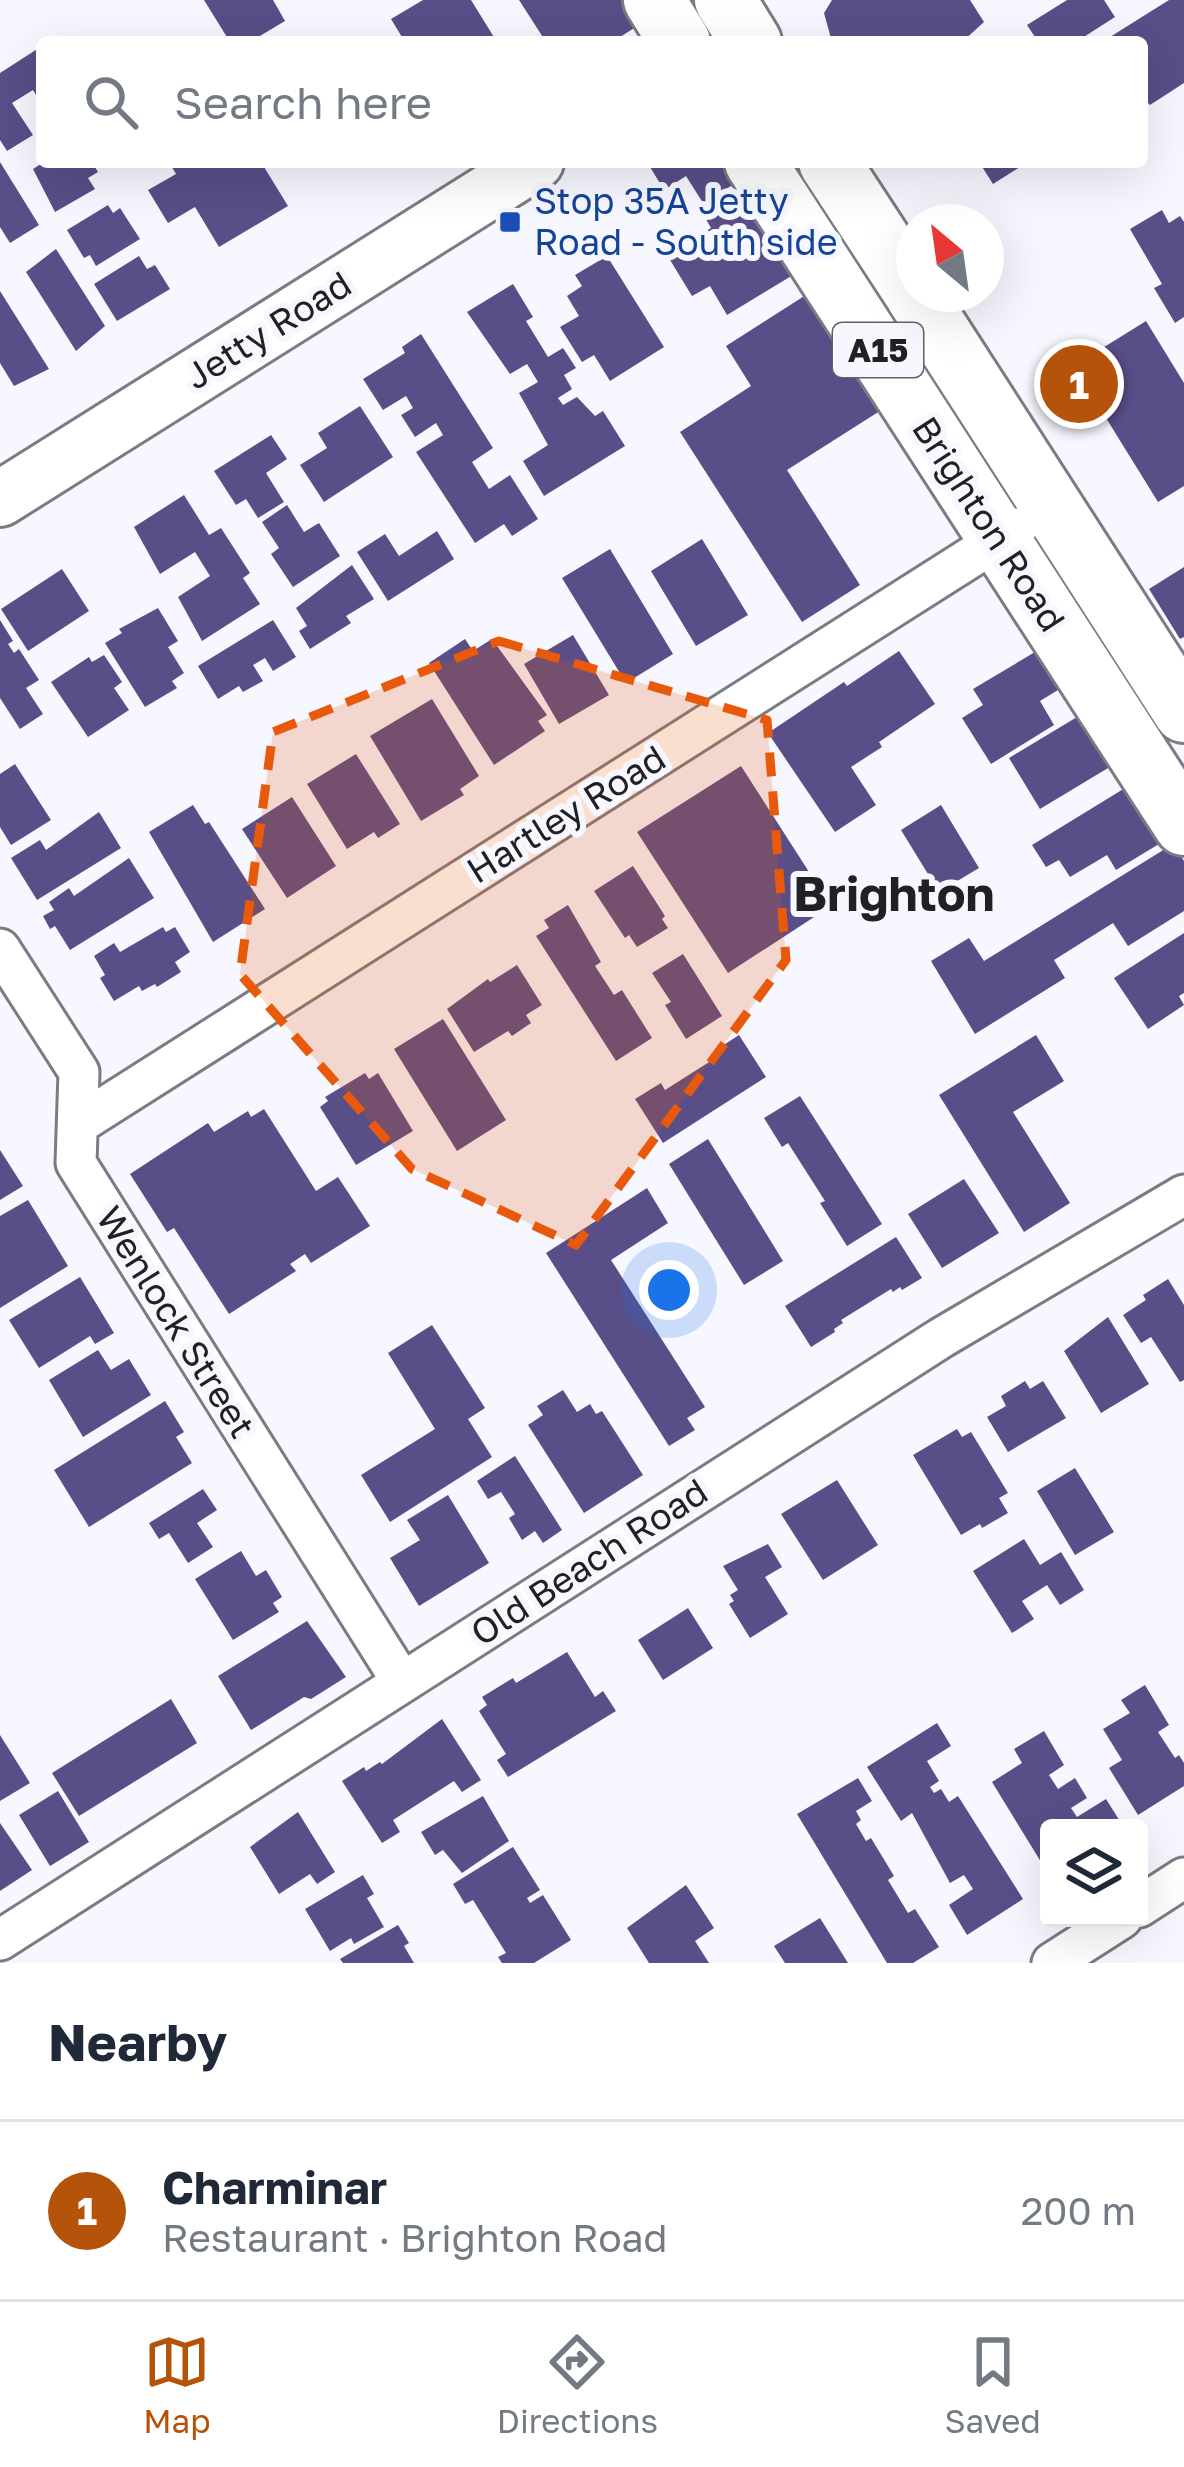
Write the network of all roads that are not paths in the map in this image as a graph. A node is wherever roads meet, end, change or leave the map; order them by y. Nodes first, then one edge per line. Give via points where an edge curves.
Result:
1 (654, 0) edge
2 (676, 36) edge
3 (526, 168) edge
4 (759, 168) edge
5 (833, 168) edge
6 (896, 264) edge
7 (927, 312) edge
8 (0, 499) edge
9 (1053, 505) junction
10 (1000, 538) junction
11 (1182, 703) edge
12 (1125, 736) junction
13 (1184, 825) edge
14 (0, 949) edge
15 (80, 1124) junction
16 (1184, 1195) edge
17 (402, 1682) junction
18 (1184, 1878) edge
19 (1148, 1901) edge
20 (1107, 1927) edge
21 (0, 1940) edge
22 (1052, 1963) edge

1 - 2 main road
3 - 8 street, Jetty Road
4 - 10 main road, Brighton Road / A15
5 - 6 main road, Brighton Road / A15
7 - 9 main road, Brighton Road / A15
9 - 10 street, Hartley Road
9 - 11 main road, Brighton Road / A15
10 - 12 main road, Brighton Road / A15
10 - 15 street, Hartley Road
11 - 12 street
12 - 13 main road, Brighton Road / A15
14 - 15 street, Wenlock Street via 79,1072
15 - 17 street, Wenlock Street via 76,1163
16 - 17 street, Old Beach Road via 940,1338
17 - 21 street, Old Beach Road
18 - 19 street
20 - 22 street

